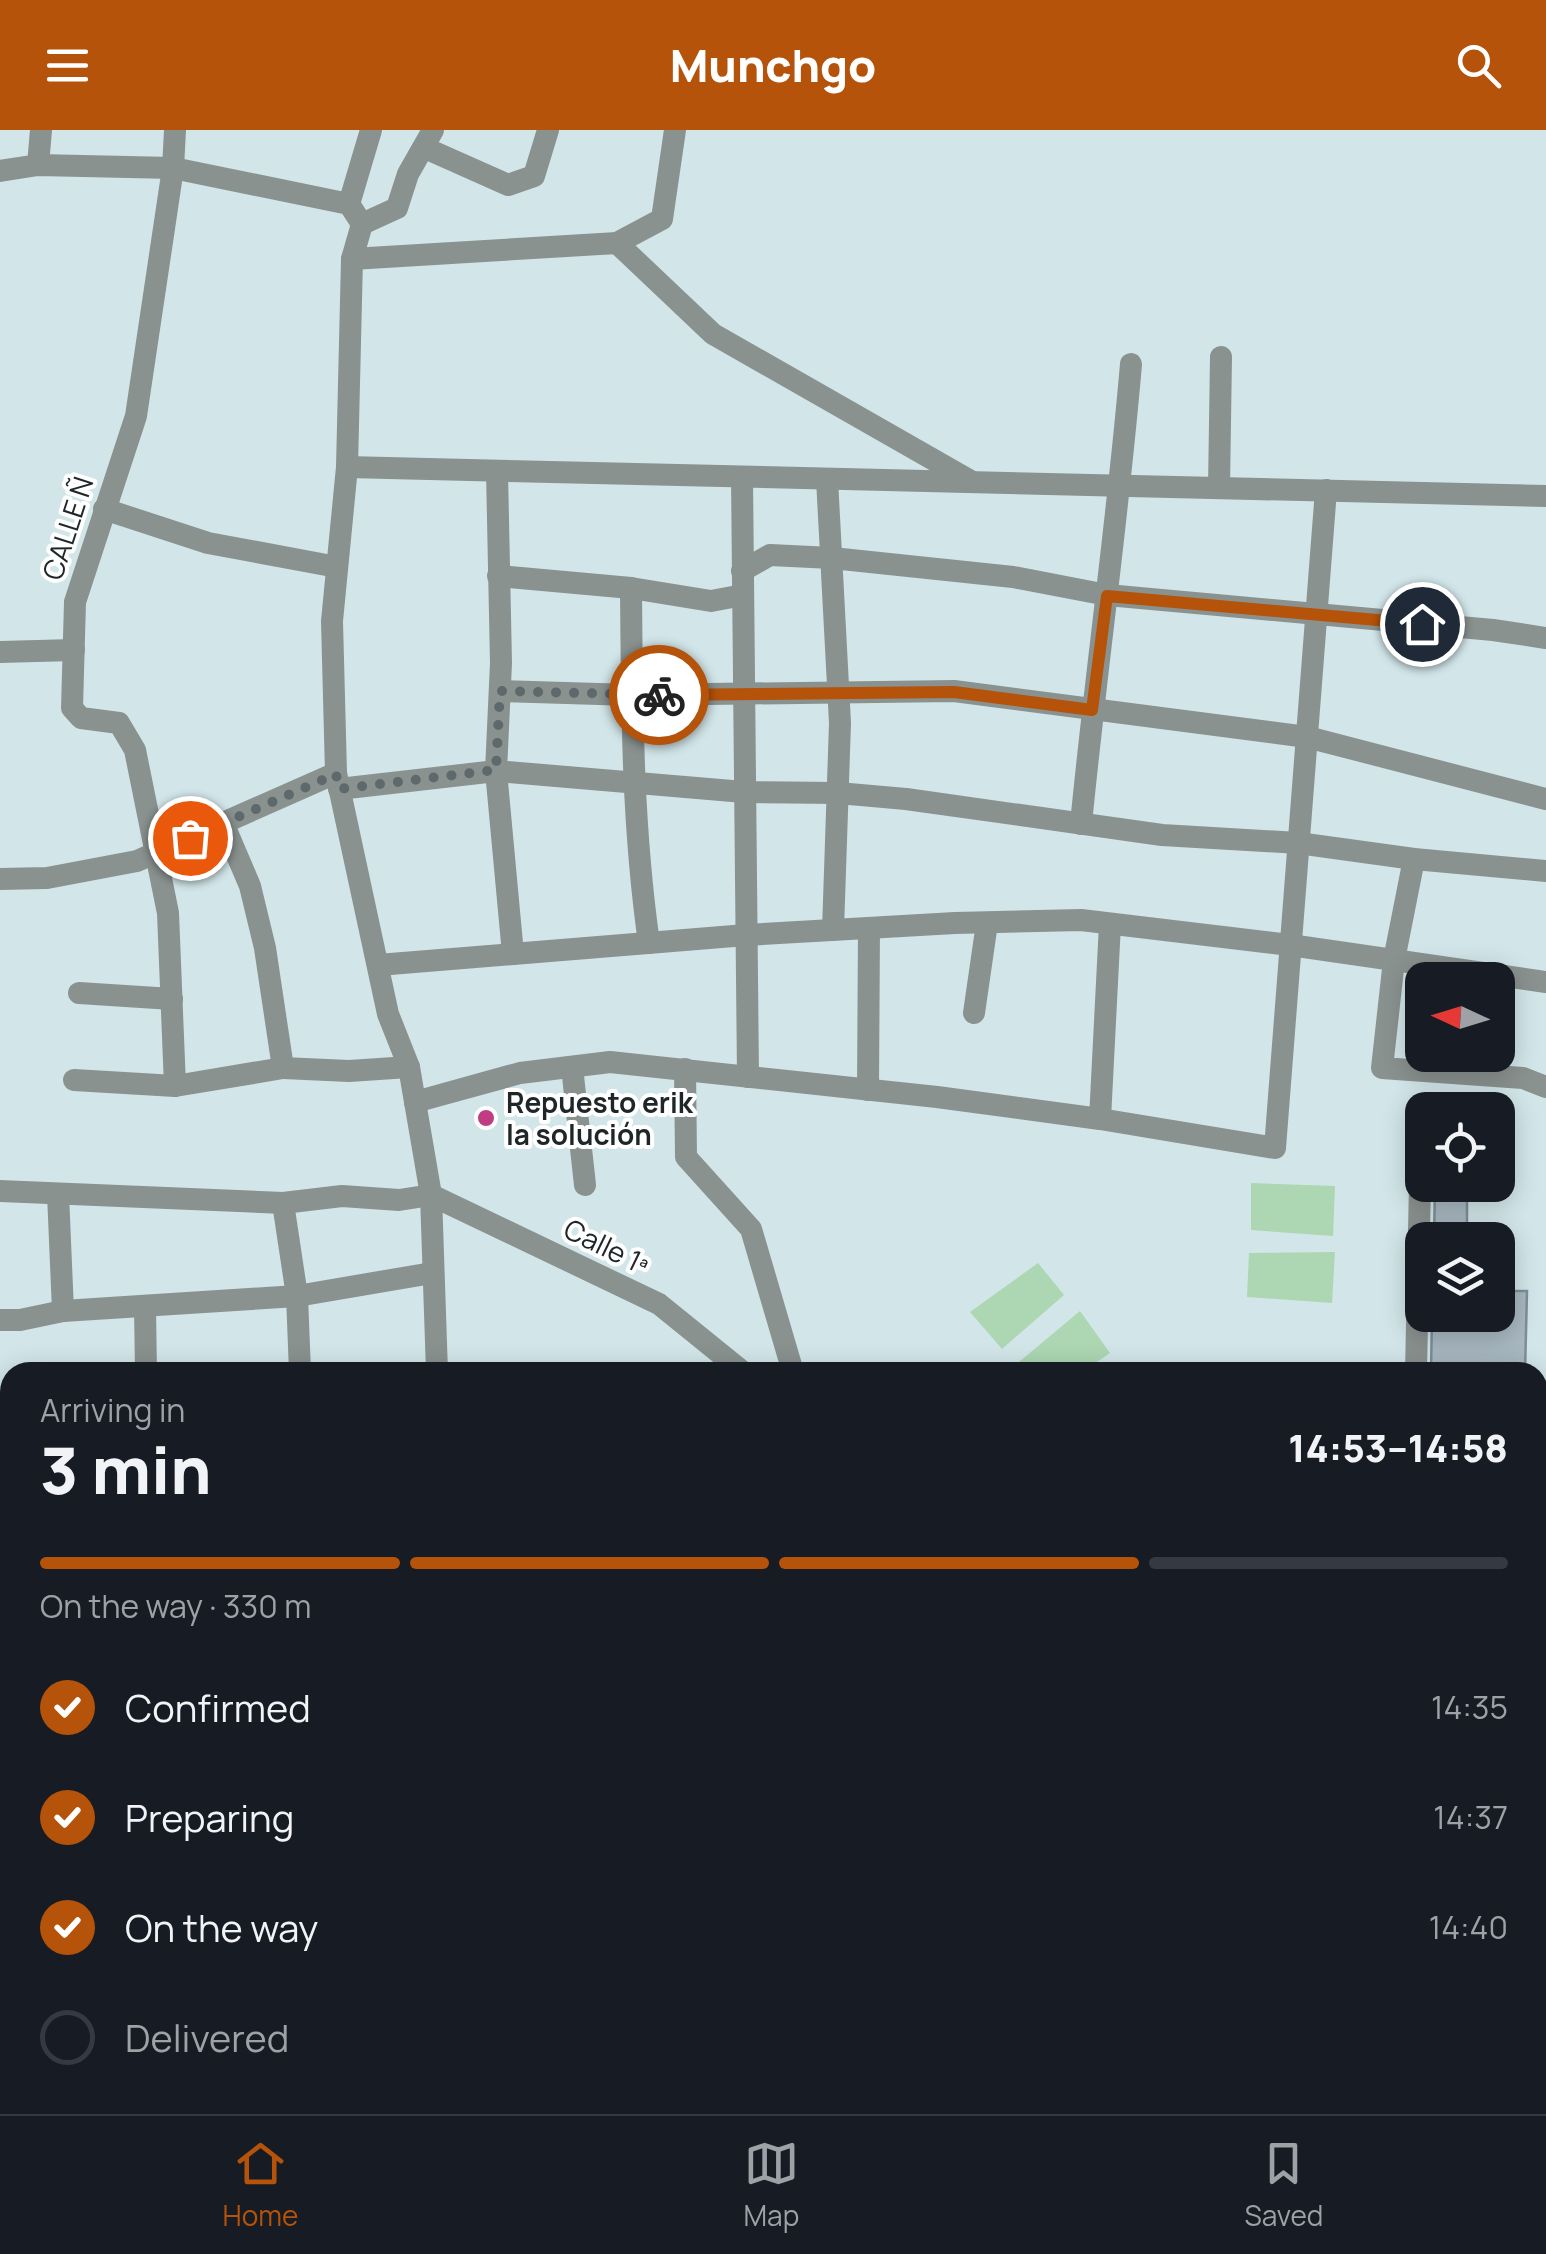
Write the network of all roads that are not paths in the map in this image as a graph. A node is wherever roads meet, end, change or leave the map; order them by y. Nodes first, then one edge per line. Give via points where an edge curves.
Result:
1 (41, 130) edge
2 (175, 130) edge
3 (371, 130) edge
4 (548, 130) edge
5 (675, 130) edge
6 (428, 139) edge
7 (38, 165) junction
8 (173, 168) junction
9 (0, 170) edge
10 (356, 214) junction
11 (617, 243) junction
12 (352, 259) junction
13 (1221, 357) dead end
14 (1131, 364) dead end
15 (347, 467) junction
16 (496, 471) junction
17 (742, 477) junction
18 (827, 479) junction
19 (972, 482) junction
20 (1121, 486) junction
21 (1219, 488) junction
22 (1326, 490) junction
23 (1546, 496) edge
24 (104, 510) junction
25 (832, 558) junction
26 (337, 566) junction
27 (742, 571) junction
28 (498, 576) junction
29 (632, 588) junction
30 (743, 596) junction
31 (1107, 596) junction
32 (1316, 614) junction
33 (1546, 638) edge
34 (74, 650) junction
35 (0, 652) edge
36 (500, 691) junction
37 (839, 692) junction
38 (632, 695) junction
39 (744, 695) junction
40 (1092, 710) junction
41 (1307, 737) junction
42 (496, 770) junction
43 (338, 781) junction
44 (633, 782) junction
45 (744, 792) junction
46 (838, 793) junction
47 (1546, 799) edge
48 (1081, 824) junction
49 (224, 825) junction
50 (1298, 843) junction
51 (156, 851) junction
52 (1414, 859) junction
53 (1546, 871) edge
54 (0, 879) edge
55 (988, 922) junction
56 (1110, 924) junction
57 (869, 928) junction
58 (833, 930) junction
59 (746, 935) junction
60 (648, 943) junction
61 (1290, 946) junction
62 (513, 954) junction
63 (1394, 960) junction
64 (378, 965) junction
65 (1546, 982) edge
66 (78, 993) dead end
67 (172, 999) junction
68 (974, 1013) dead end
69 (572, 1066) junction
70 (409, 1067) junction
71 (283, 1068) junction
72 (685, 1069) junction
73 (748, 1077) junction
74 (74, 1080) dead end
75 (175, 1086) junction
76 (1546, 1087) edge
77 (868, 1090) junction
78 (415, 1102) junction
79 (1100, 1118) junction
80 (585, 1185) dead end
81 (0, 1191) edge
82 (58, 1194) junction
83 (431, 1195) junction
84 (1420, 1202) edge
85 (283, 1203) junction
86 (432, 1274) junction
87 (298, 1296) junction
88 (144, 1308) junction
89 (63, 1312) junction
90 (0, 1320) edge
91 (146, 1362) edge
92 (300, 1362) edge
93 (437, 1362) edge
94 (731, 1362) edge
95 (790, 1362) edge
96 (1416, 1362) edge

1 - 7 street
2 - 8 street, CALLE Ñ
3 - 10 street
4 - 6 street via 534,176 508,186
5 - 11 street via 662,218
6 - 10 street via 397,208
7 - 8 street
7 - 9 street
8 - 10 street
8 - 24 street, CALLE Ñ via 136,416
10 - 12 street
11 - 12 street
11 - 19 street via 712,334
12 - 15 street
13 - 21 street
14 - 20 street
15 - 16 street
15 - 26 street
16 - 17 street
16 - 28 street
17 - 18 street
17 - 27 street
18 - 19 street
18 - 25 street
19 - 20 street
20 - 21 street
20 - 31 street
21 - 22 street
22 - 23 street
22 - 32 street
24 - 26 street via 208,543
24 - 34 street, CALLE Ñ via 75,602
25 - 27 street via 770,555
25 - 31 street via 1013,577
25 - 37 street
26 - 43 street via 332,621
27 - 30 street
28 - 29 street
28 - 36 street
29 - 30 street via 711,601
29 - 38 street
30 - 39 street
31 - 32 street
31 - 40 street
32 - 33 street
32 - 41 street
34 - 35 street
34 - 51 street, CALLE Ñ via 72,708 81,718 120,723 135,750
36 - 38 street
36 - 42 street
37 - 39 street
37 - 40 street via 954,692
37 - 46 street
38 - 39 street
38 - 44 street
39 - 45 street
40 - 41 street
40 - 48 street
41 - 47 street
41 - 50 street
42 - 43 street
42 - 44 street
42 - 62 street
43 - 49 street
43 - 64 street
44 - 45 street
44 - 60 street
45 - 46 street
45 - 59 street
46 - 48 street
46 - 58 street
48 - 50 street
49 - 51 street
49 - 71 street via 258,917
50 - 52 street
50 - 61 street
51 - 54 street via 137,861 47,878
51 - 67 street, CALLE Ñ via 168,914
52 - 53 street
52 - 63 street
55 - 56 street
55 - 57 street
55 - 68 street
56 - 61 street
56 - 79 street
57 - 58 street
57 - 77 street
58 - 59 street
59 - 60 street
59 - 73 street
60 - 62 street
61 - 63 street
61 - 79 street via 1275,1148
62 - 64 street
63 - 65 street
63 - 76 street via 1382,1068 1523,1078
64 - 70 street
66 - 67 street
67 - 75 street, CALLE Ñ
69 - 72 street via 610,1062
69 - 78 street
69 - 80 street
70 - 71 street
70 - 78 street
71 - 75 street
72 - 73 street
72 - 95 street via 686,1157 751,1229
73 - 77 street
74 - 75 street
77 - 79 street
78 - 83 street
81 - 82 street
82 - 85 street
82 - 89 street
83 - 85 street
83 - 86 street
83 - 94 street, Calle 1ª via 660,1304
84 - 96 street
85 - 87 street
86 - 87 street
86 - 93 street
87 - 88 street
87 - 92 street
88 - 89 street
88 - 91 street
89 - 90 street

